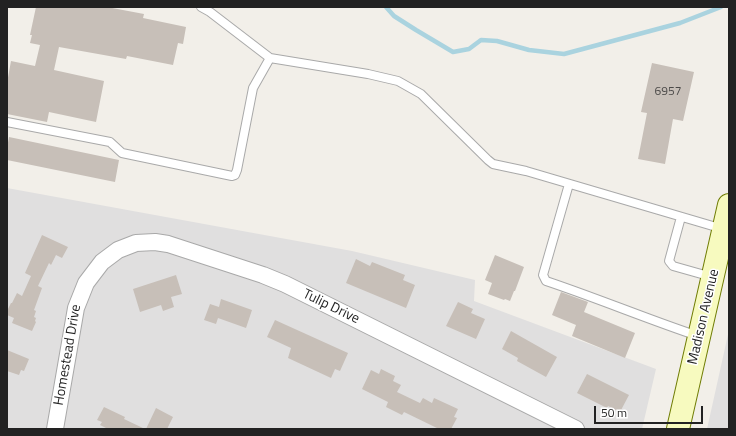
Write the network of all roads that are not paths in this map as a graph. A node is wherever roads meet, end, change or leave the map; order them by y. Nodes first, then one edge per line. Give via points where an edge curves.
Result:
1 (201, 7) edge
2 (270, 58) junction
3 (7, 122) edge
4 (569, 184) junction
5 (727, 214) edge
6 (681, 216) junction
7 (713, 278) junction
8 (86, 283) joint
9 (699, 337) junction
10 (55, 429) edge
11 (576, 429) edge
12 (678, 429) edge

1 - 2 lane
2 - 3 lane via 253,88 237,170 232,176 122,153 110,142
2 - 4 lane via 398,81 421,94 493,164
4 - 6 lane
4 - 9 lane via 543,275 546,280
5 - 6 lane
5 - 7 main road, Madison Avenue
6 - 7 lane via 670,264
7 - 9 main road, Madison Avenue
8 - 10 street, Homestead Drive via 76,308
8 - 11 street, Tulip Drive via 107,257 118,250 136,243 168,244 263,275 302,292
9 - 12 main road, Madison Avenue

